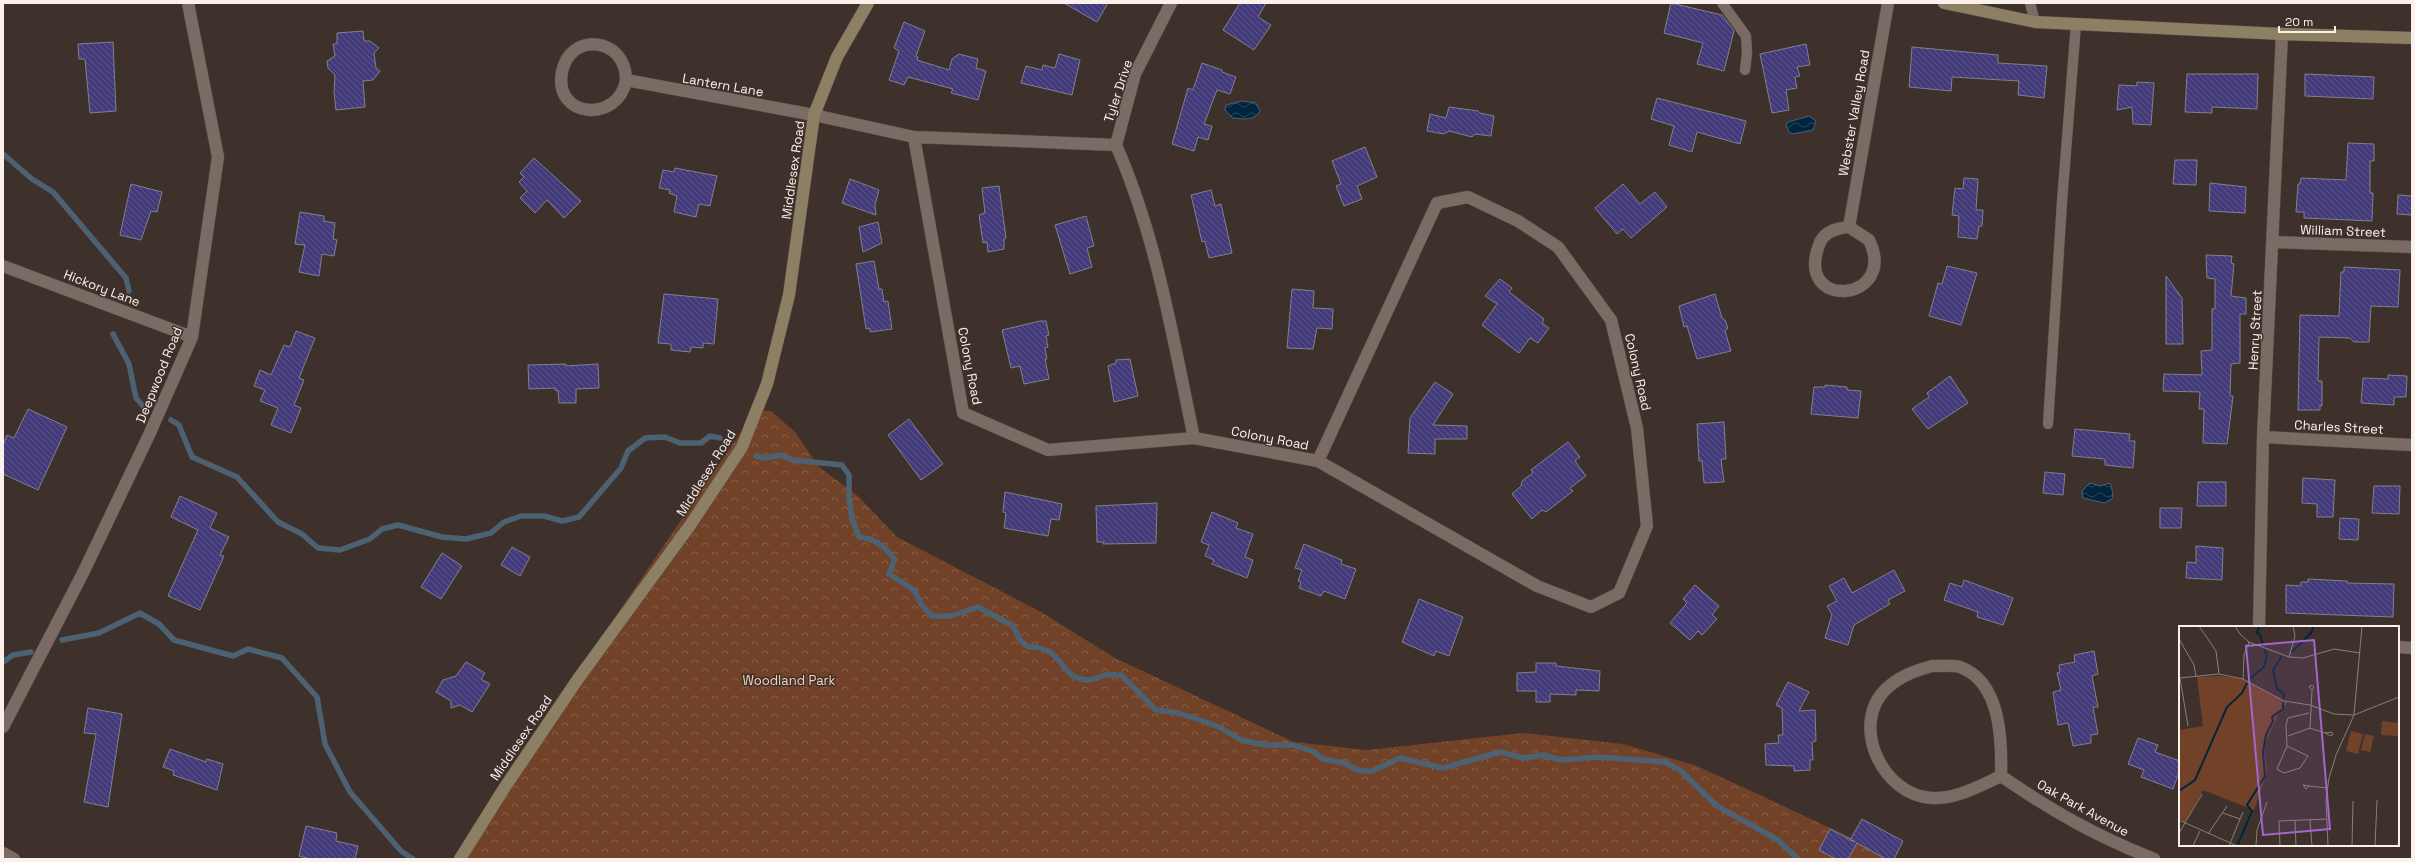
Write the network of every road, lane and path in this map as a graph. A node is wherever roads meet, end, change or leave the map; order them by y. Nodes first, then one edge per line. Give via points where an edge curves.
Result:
1 (188, 3) edge
2 (868, 3) edge
3 (1171, 3) edge
4 (1722, 3) edge
5 (1888, 3) edge
6 (1944, 3) edge
7 (2030, 3) edge
8 (2035, 22) junction
9 (2076, 24) junction
10 (2282, 34) junction
11 (2412, 38) edge
12 (1745, 70) dead end
13 (626, 80) junction
14 (814, 115) junction
15 (914, 137) junction
16 (1116, 145) junction
17 (1849, 227) junction
18 (2273, 242) junction
19 (2412, 247) edge
20 (3, 266) edge
21 (192, 338) junction
22 (2048, 424) dead end
23 (2264, 437) junction
24 (1194, 438) junction
25 (2412, 445) edge
26 (1318, 461) junction
27 (2259, 626) edge
28 (2399, 647) edge
29 (2412, 648) edge
30 (3, 727) edge
31 (2001, 776) junction
32 (3, 853) edge
33 (14, 859) edge
34 (460, 859) edge
35 (2154, 859) edge

1 - 21 street, Deepwood Road via 218,157
2 - 14 street, Middlesex Road via 837,57
3 - 16 street, Tyler Drive via 1135,74
4 - 12 lane via 1746,36
5 - 17 street, Webster Valley Road
6 - 8 street
7 - 8 lane
8 - 9 street
9 - 10 street
9 - 22 lane
10 - 11 street
10 - 18 street, Henry Street
13 - 13 street via 625,89 619,98 601,108 588,110 576,108 569,103 561,83 566,61 575,50 599,44 619,55 626,69
13 - 14 street, Lantern Lane
14 - 15 street
14 - 34 street, Middlesex Road via 789,295 767,384 742,447 691,524 578,679
15 - 16 street
15 - 24 street, Colony Road via 963,412 1048,450
16 - 24 street via 1134,186 1160,279
17 - 17 street via 1869,240 1876,260 1875,268 1870,278 1855,288 1840,292 1832,291 1824,287 1817,274 1814,261 1816,253 1820,242 1828,233 1838,228
18 - 19 street, William Street
18 - 23 street, Henry Street
20 - 21 street, Hickory Lane
21 - 30 street, Deepwood Road via 83,573
23 - 25 street, Charles Street
23 - 27 street, Henry Street
24 - 26 street, Colony Road
26 - 26 street, Colony Road via 1437,203 1468,197 1518,221 1558,247 1611,320 1637,428 1647,526 1619,593 1591,607 1537,586
28 - 29 street
31 - 31 street via 2002,746 1996,711 1982,682 1959,667 1932,666 1907,673 1885,690 1873,710 1870,735 1877,760 1894,784 1914,794 1932,798 1963,794
31 - 35 street, Oak Park Avenue via 2049,808 2108,841
32 - 33 street

